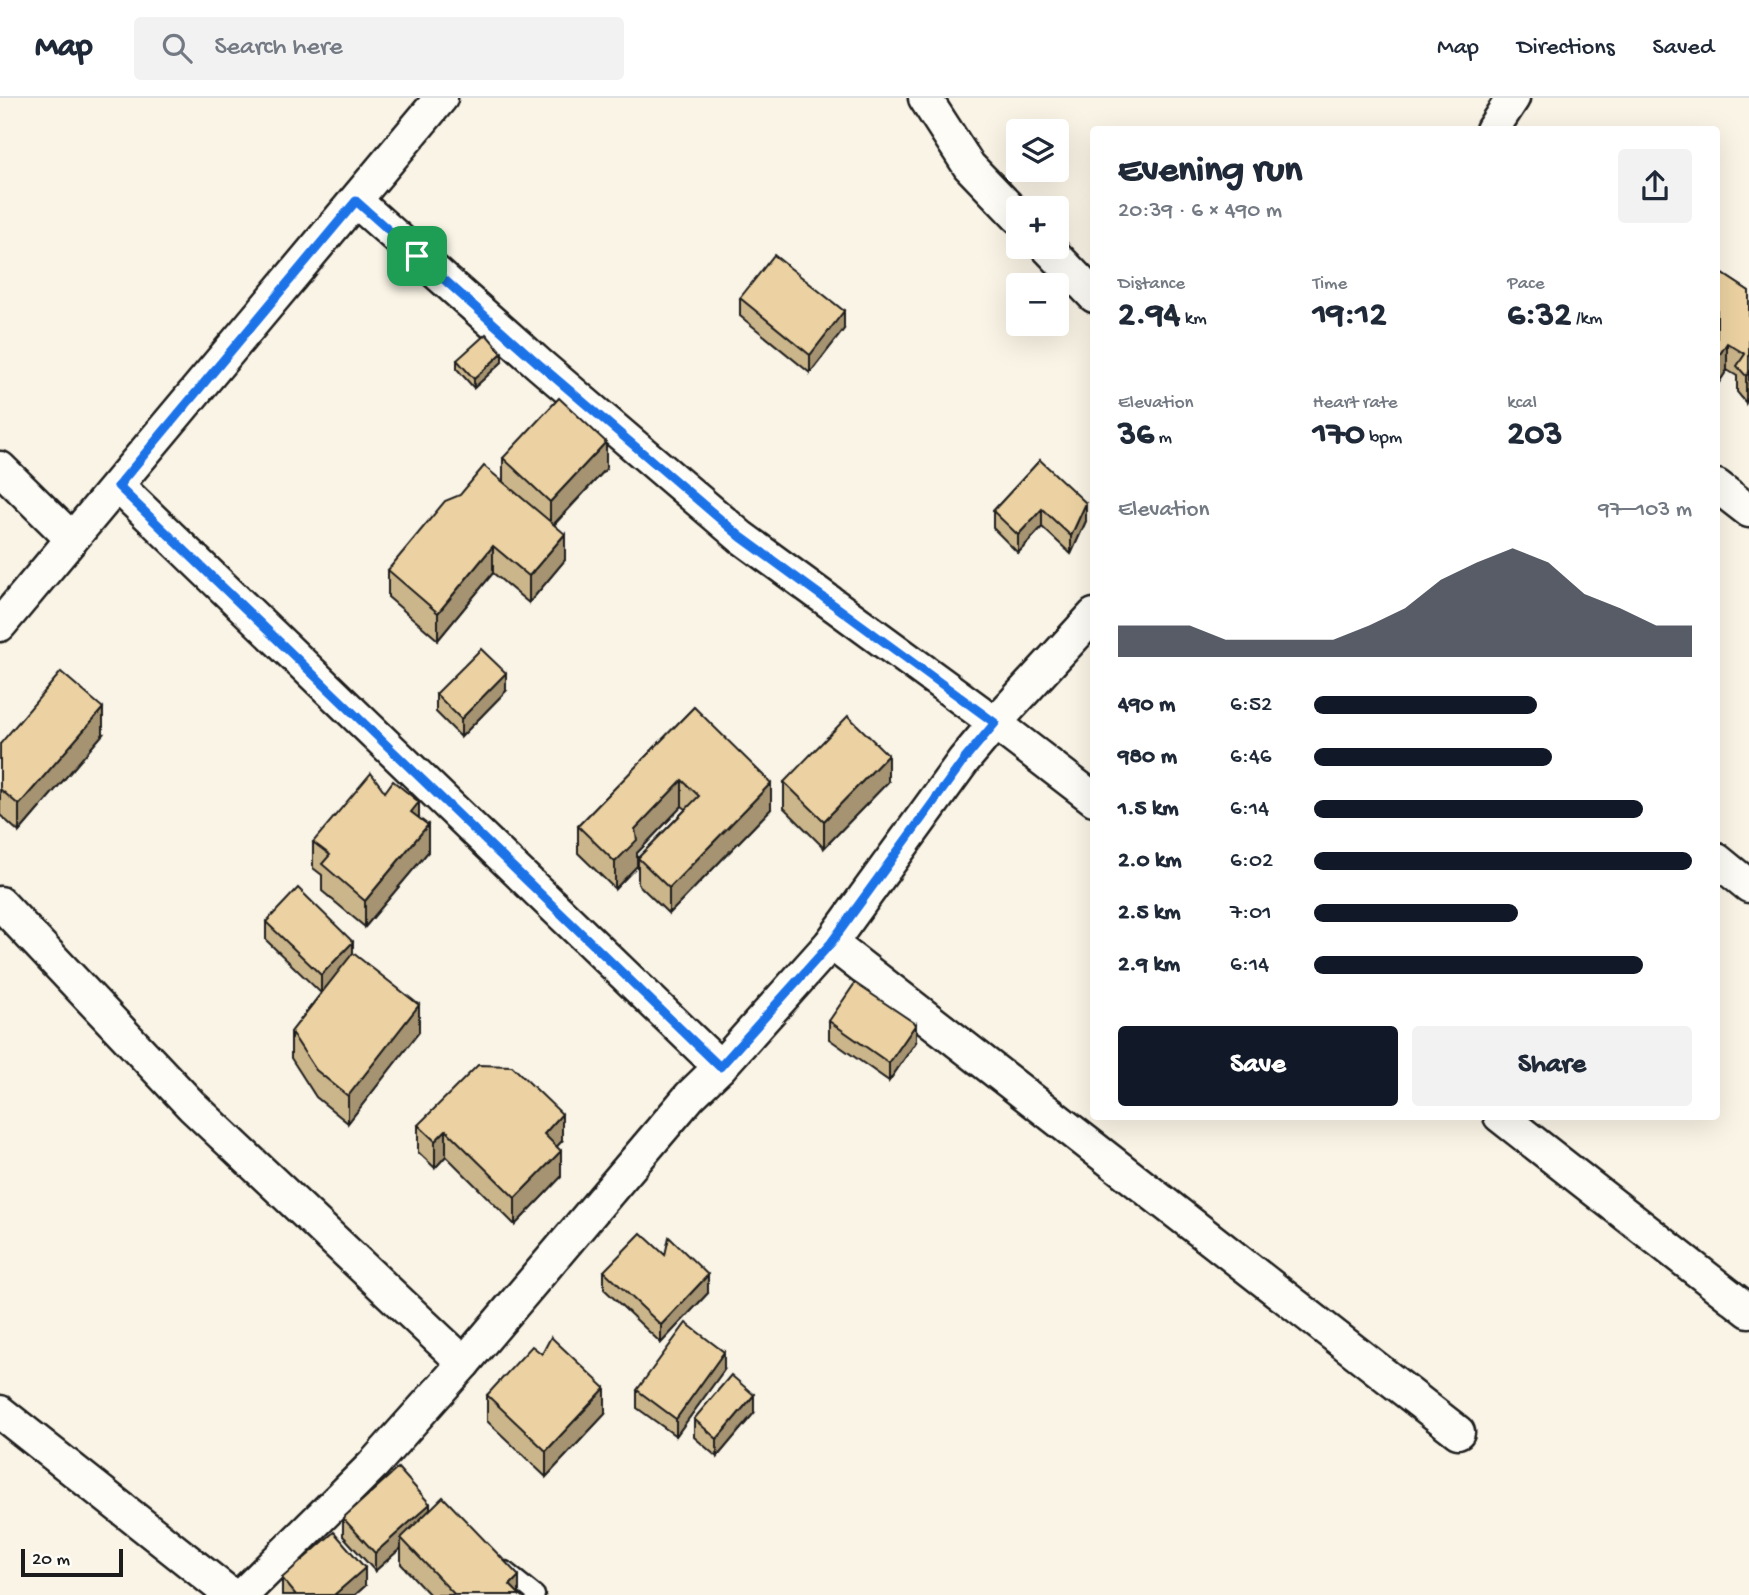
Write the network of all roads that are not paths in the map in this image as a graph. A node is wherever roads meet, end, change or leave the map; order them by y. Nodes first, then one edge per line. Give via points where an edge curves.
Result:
1 (441, 98) edge
2 (925, 98) edge
3 (356, 201) junction
4 (1006, 205) edge
5 (1059, 259) edge
6 (1090, 292) edge
7 (0, 468) edge
8 (118, 486) junction
9 (1720, 488) edge
10 (1749, 511) edge
11 (72, 539) junction
12 (1090, 619) edge
13 (0, 625) edge
14 (995, 723) junction
15 (1090, 796) edge
16 (1720, 862) edge
17 (1749, 886) edge
18 (0, 904) edge
19 (831, 943) junction
20 (720, 1067) junction
21 (1505, 1120) edge
22 (1749, 1311) edge
23 (464, 1363) junction
24 (0, 1412) edge
25 (1458, 1432) dead end
26 (492, 1560) edge
27 (231, 1595) edge
28 (243, 1595) edge
29 (536, 1595) edge

1 - 3 street
2 - 4 street via 969,166
3 - 8 street
3 - 14 street via 741,537
5 - 6 street
7 - 11 street
8 - 11 street
8 - 20 street
9 - 10 street
11 - 13 street
12 - 14 street
14 - 15 street
14 - 19 street
16 - 17 street
18 - 23 street via 192,1106
19 - 20 street
19 - 25 street
20 - 23 street via 690,1096
21 - 22 street
23 - 28 street via 378,1469
24 - 27 street
26 - 29 lane

